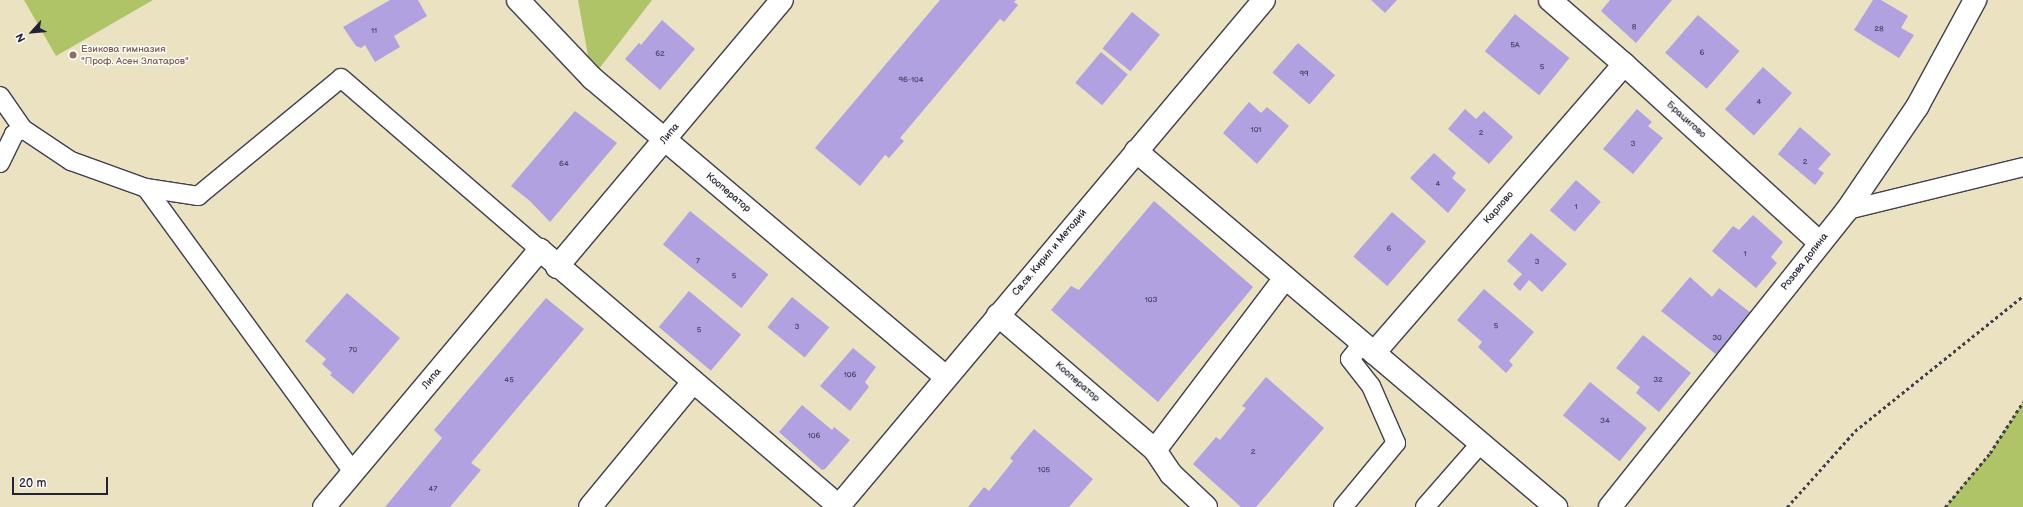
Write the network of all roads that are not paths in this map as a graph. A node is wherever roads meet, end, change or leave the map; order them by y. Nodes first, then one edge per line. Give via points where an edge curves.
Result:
1 (518, 0) edge
2 (782, 0) edge
3 (1264, 0) edge
4 (1550, 0) edge
5 (1975, 0) edge
6 (1624, 64) junction
7 (0, 96) edge
8 (23, 129) junction
9 (665, 140) junction
10 (1136, 151) junction
11 (0, 163) edge
12 (2023, 168) edge
13 (146, 188) junction
14 (1847, 210) junction
15 (1820, 243) junction
16 (540, 250) junction
17 (557, 267) junction
18 (1285, 278) junction
19 (998, 315) junction
20 (1369, 348) junction
21 (946, 377) junction
22 (693, 382) junction
23 (1480, 443) junction
24 (1155, 450) junction
25 (353, 472) junction
26 (1546, 504) edge
27 (324, 507) edge
28 (590, 507) edge
29 (838, 507) edge
30 (1206, 507) edge
31 (1343, 507) edge
32 (1425, 507) edge
33 (1610, 507) edge

1 - 9 street, Кооператор via 592,78
2 - 9 street, Липа
3 - 10 street, Св.св. Кирил и Методий
4 - 6 street, Брацигово
5 - 14 street, Розова долина via 1916,107
6 - 15 street, Брацигово
6 - 20 street, Карлово
7 - 8 lane
8 - 11 lane via 14,134
8 - 13 lane via 70,161
9 - 17 street, Липа
9 - 21 street, Кооператор
10 - 18 street
10 - 19 street, Св.св. Кирил и Методий
12 - 14 lane
13 - 16 lane via 198,196 341,78
13 - 25 lane
14 - 15 street, Розова долина
15 - 33 street, Розова долина
16 - 17 street
16 - 25 street, Липа
17 - 22 street
18 - 20 street
18 - 24 street
19 - 21 street, Св.св. Кирил и Методий
19 - 24 street, Кооператор
20 - 23 street
20 - 31 lane via 1350,359 1371,386 1396,443
21 - 29 street, Св.св. Кирил и Методий
22 - 28 street
22 - 29 street
23 - 26 street
23 - 32 lane
24 - 30 street, Кооператор via 1171,474
25 - 27 street, Липа

